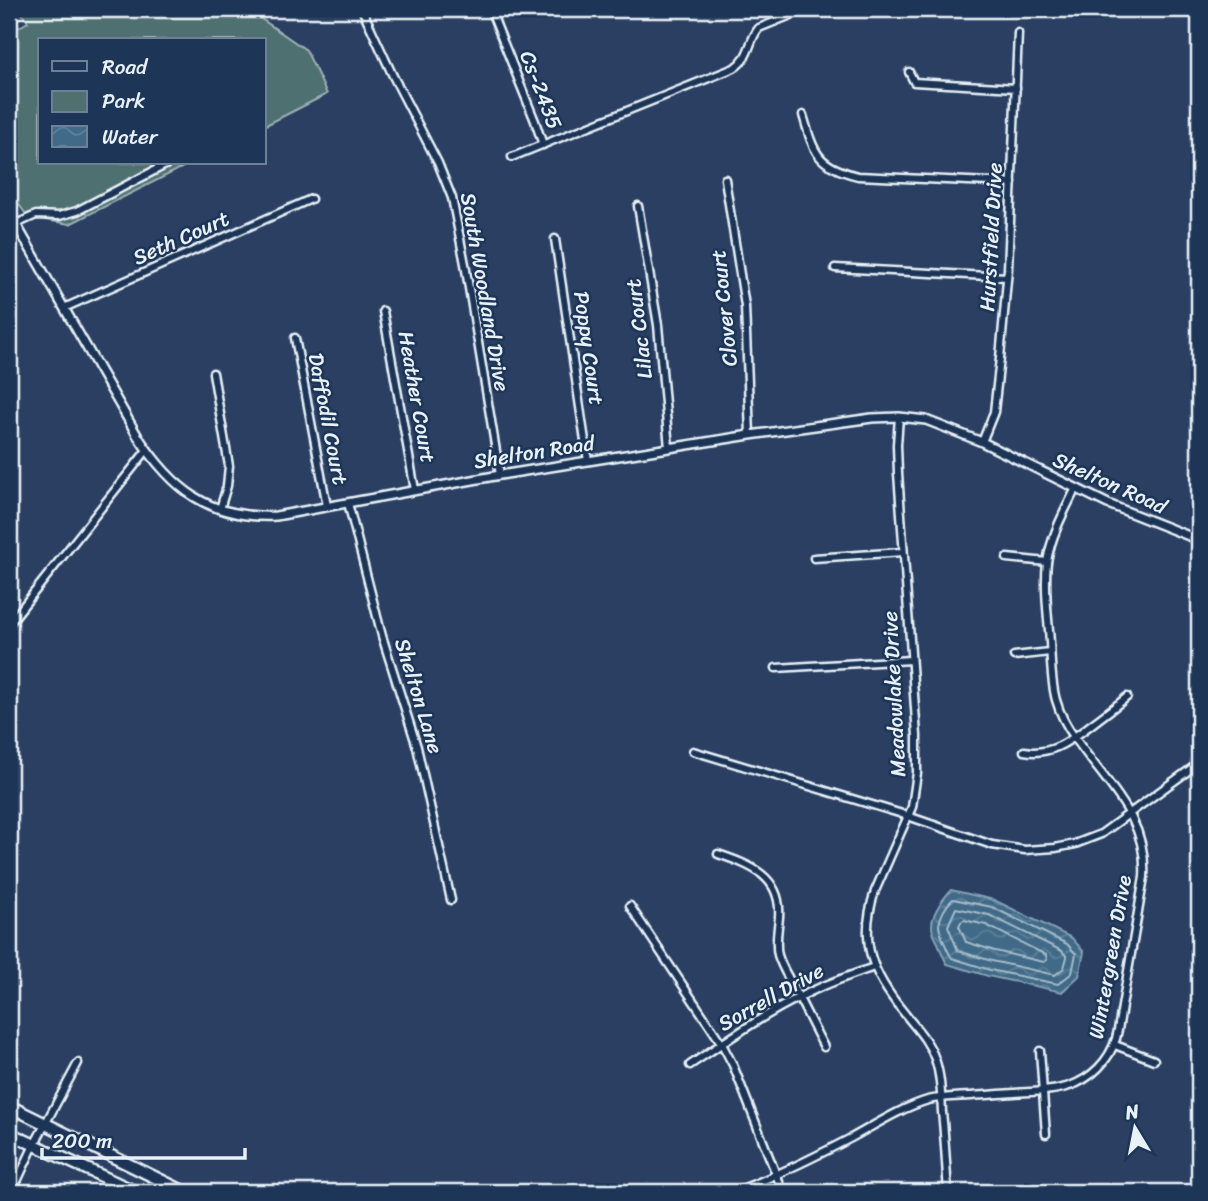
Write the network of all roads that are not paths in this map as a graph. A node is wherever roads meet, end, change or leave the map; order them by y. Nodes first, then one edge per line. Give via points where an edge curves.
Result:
1 (362, 9) edge
2 (490, 9) edge
3 (806, 9) edge
4 (1018, 33) dead end
5 (909, 72) dead end
6 (1016, 88) junction
7 (803, 115) dead end
8 (543, 145) junction
9 (512, 157) dead end
10 (167, 164) edge
11 (724, 179) dead end
12 (1012, 183) junction
13 (311, 199) dead end
14 (638, 206) dead end
15 (9, 212) edge
16 (16, 224) junction
17 (555, 239) dead end
18 (835, 268) dead end
19 (1007, 277) junction
20 (64, 308) junction
21 (383, 311) dead end
22 (295, 338) dead end
23 (213, 373) dead end
24 (899, 417) junction
25 (750, 435) junction
26 (982, 442) junction
27 (669, 448) junction
28 (146, 450) junction
29 (588, 461) junction
30 (500, 475) junction
31 (1076, 488) junction
32 (415, 490) junction
33 (348, 503) junction
34 (327, 506) junction
35 (220, 509) junction
36 (1199, 541) edge
37 (903, 552) junction
38 (814, 558) dead end
39 (1007, 558) dead end
40 (1047, 562) junction
41 (9, 624) edge
42 (1050, 652) junction
43 (1014, 656) dead end
44 (911, 660) junction
45 (776, 668) dead end
46 (1127, 697) dead end
47 (1074, 737) junction
48 (692, 751) dead end
49 (1024, 751) dead end
50 (1199, 764) edge
51 (1130, 814) junction
52 (909, 816) junction
53 (718, 854) dead end
54 (451, 900) dead end
55 (630, 906) dead end
56 (874, 967) junction
57 (799, 997) junction
58 (722, 1044) junction
59 (1115, 1045) junction
60 (824, 1047) dead end
61 (1040, 1051) dead end
62 (1154, 1060) dead end
63 (78, 1063) dead end
64 (690, 1065) dead end
65 (1043, 1091) junction
66 (941, 1098) junction
67 (9, 1106) edge
68 (45, 1124) junction
69 (9, 1133) edge
70 (1046, 1134) dead end
71 (34, 1145) junction
72 (777, 1175) junction
73 (12, 1192) edge
74 (136, 1192) edge
75 (186, 1192) edge
76 (734, 1192) edge
77 (783, 1192) edge
78 (948, 1192) edge

1 - 30 street, South Woodland Drive via 452,198
2 - 8 street, Cs-2435
3 - 8 street via 760,28 745,59 734,68
4 - 6 street, Hurstfield Drive
5 - 6 street via 914,82
6 - 12 street, Hurstfield Drive
7 - 12 street via 823,163 841,172
8 - 9 street
10 - 16 street via 77,211 36,215
11 - 25 street, Clover Court via 746,306
12 - 19 street, Hurstfield Drive
13 - 20 street, Seth Court
14 - 27 street, Lilac Court via 658,324
15 - 16 street, Shelton Road
16 - 20 street, Shelton Road
17 - 29 street, Poppy Court
18 - 19 street
19 - 26 street, Hurstfield Drive via 994,412
20 - 28 street, Shelton Road
21 - 32 street, Heather Court
22 - 34 street, Daffodil Court
23 - 35 street via 229,466
24 - 25 street, Shelton Road
24 - 26 street, Shelton Road via 926,420
24 - 37 street, Meadowlake Drive
25 - 27 street, Shelton Road
26 - 31 street, Shelton Road
27 - 29 street, Shelton Road
28 - 35 street, Shelton Road via 185,491
28 - 41 street
29 - 30 street, Shelton Road
30 - 32 street, Shelton Road
31 - 36 street, Shelton Road
31 - 40 street, Wintergreen Drive
32 - 33 street, Shelton Road
33 - 34 street, Shelton Road
33 - 54 street, Shelton Lane via 417,747
34 - 35 street, Shelton Road via 269,516
37 - 38 street
37 - 44 street, Meadowlake Drive
39 - 40 street
40 - 42 street, Wintergreen Drive
42 - 43 street
42 - 47 street, Wintergreen Drive via 1056,699
44 - 45 street
44 - 52 street, Meadowlake Drive via 918,761
46 - 47 street
47 - 49 street via 1052,750
47 - 51 street, Wintergreen Drive
48 - 52 street
50 - 51 street
51 - 52 street via 1084,841 1035,850 992,845
51 - 59 street, Wintergreen Drive via 1140,837 1144,868
52 - 56 street, Meadowlake Drive via 871,904 867,929
53 - 57 street via 756,870 771,883 779,910 776,946
55 - 58 street
56 - 57 street, Sorrell Drive
56 - 66 street, Meadowlake Drive via 933,1055
57 - 58 street, Sorrell Drive
57 - 60 street
58 - 64 street, Sorrell Drive
58 - 72 street
59 - 62 street
59 - 65 street, Wintergreen Drive via 1084,1079
61 - 65 street
63 - 68 street
65 - 66 street, Wintergreen Drive
65 - 70 street
66 - 72 street, Wintergreen Drive via 905,1109
66 - 78 street, Meadowlake Drive
67 - 68 highway
68 - 71 street
68 - 75 highway
69 - 71 highway
71 - 73 street
71 - 74 highway
72 - 76 street, Wintergreen Drive
72 - 77 street

